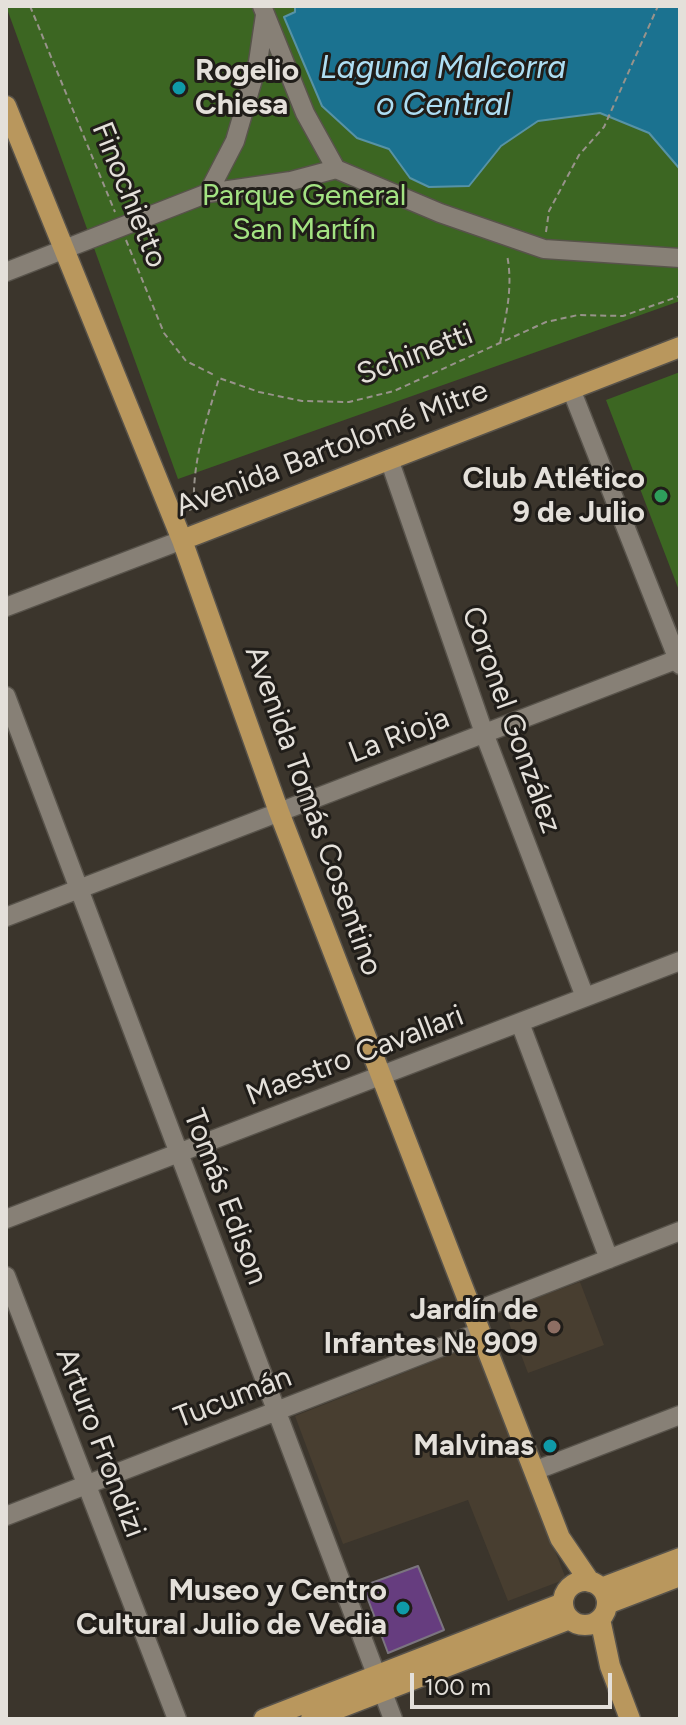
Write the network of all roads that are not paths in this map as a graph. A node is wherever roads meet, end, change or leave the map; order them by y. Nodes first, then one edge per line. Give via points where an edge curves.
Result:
1 (264, 10) edge
2 (6, 106) edge
3 (336, 169) junction
4 (208, 193) junction
5 (63, 250) junction
6 (680, 258) edge
7 (6, 272) edge
8 (680, 347) edge
9 (571, 389) junction
10 (389, 459) junction
11 (182, 540) junction
12 (6, 607) edge
13 (679, 662) edge
14 (6, 696) edge
15 (484, 733) junction
16 (279, 812) junction
17 (78, 889) junction
18 (6, 917) edge
19 (679, 966) edge
20 (585, 997) junction
21 (520, 1023) junction
22 (381, 1076) junction
23 (178, 1153) junction
24 (6, 1219) edge
25 (680, 1231) edge
26 (609, 1259) junction
27 (6, 1276) edge
28 (476, 1322) junction
29 (277, 1411) junction
30 (680, 1415) edge
31 (534, 1471) junction
32 (87, 1485) junction
33 (6, 1516) edge
34 (680, 1558) edge
35 (680, 1576) edge
36 (585, 1604) junction
37 (380, 1683) junction
38 (177, 1719) edge
39 (264, 1719) edge
40 (311, 1719) edge
41 (393, 1719) edge
42 (630, 1719) edge

1 - 3 street via 305,113
1 - 4 street via 258,62 235,141
2 - 5 main road, Avenida Tomás Cosentino
3 - 4 street
3 - 6 street via 544,249
4 - 5 street
5 - 7 street
5 - 11 main road, Avenida Tomás Cosentino
8 - 9 main road, Avenida Bartolomé Mitre
9 - 10 main road, Avenida Bartolomé Mitre
9 - 13 street
10 - 11 main road, Avenida Bartolomé Mitre
10 - 15 street, Coronel González
11 - 12 street, Avenida Bartolomé Mitre
11 - 16 main road, Avenida Tomás Cosentino
13 - 15 street, La Rioja
14 - 17 street, Tomás Edison
15 - 16 street, La Rioja
15 - 20 street, Coronel González
16 - 17 street, La Rioja
16 - 22 main road, Avenida Tomás Cosentino
17 - 18 street, La Rioja
17 - 23 street, Tomás Edison
19 - 20 street, Maestro Cavallari
20 - 21 street, Maestro Cavallari
21 - 22 street, Maestro Cavallari
21 - 26 street
22 - 23 street, Maestro Cavallari
22 - 28 main road, Avenida Tomás Cosentino
23 - 24 street, Maestro Cavallari
23 - 29 street, Tomás Edison
25 - 26 street, Tucumán
26 - 28 street, Tucumán
27 - 32 street, Arturo Frondizi
28 - 29 street, Tucumán
28 - 31 main road, Avenida Tomás Cosentino
29 - 32 street, Tucumán
29 - 37 street, Tomás Edison
30 - 31 street
31 - 36 main road, Avenida Tomás Cosentino
32 - 33 street, Tucumán
32 - 38 street, Arturo Frondizi
34 - 36 main road
35 - 36 main road
36 - 37 main road
36 - 42 main road, Avenida Tomás Cosentino
37 - 39 main road
37 - 40 main road
37 - 41 street, Tomás Edison

